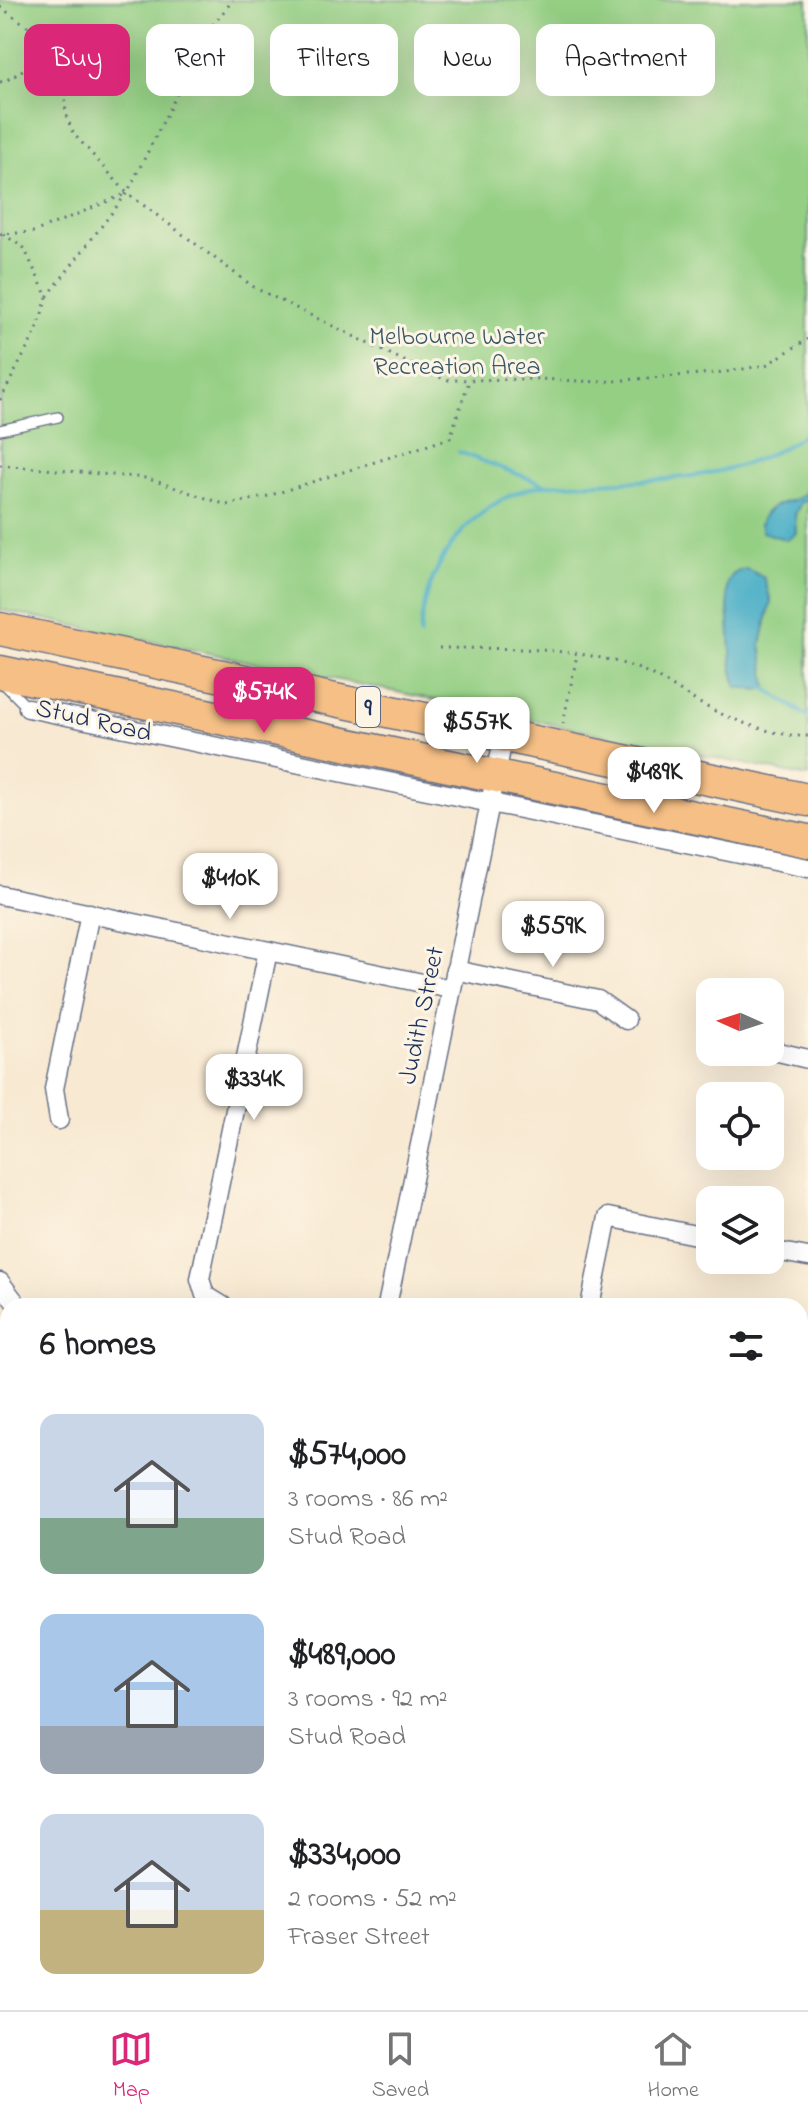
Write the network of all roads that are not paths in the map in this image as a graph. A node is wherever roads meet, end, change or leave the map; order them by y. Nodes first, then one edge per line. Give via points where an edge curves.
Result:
1 (58, 417) dead end
2 (0, 430) edge
3 (0, 629) edge
4 (0, 672) edge
5 (0, 680) edge
6 (28, 708) joint
7 (165, 721) junction
8 (504, 735) junction
9 (494, 788) junction
10 (808, 800) edge
11 (808, 841) edge
12 (808, 868) edge
13 (0, 895) edge
14 (90, 913) junction
15 (268, 951) junction
16 (455, 970) junction
17 (451, 989) junction
18 (626, 1020) dead end
19 (784, 1053) edge
20 (808, 1059) edge
21 (59, 1120) dead end
22 (696, 1235) edge
23 (784, 1253) edge
24 (808, 1257) edge
25 (210, 1298) edge
26 (389, 1298) edge
27 (592, 1298) edge

1 - 2 lane
3 - 8 highway, 9
4 - 7 highway, Stud Road / 9
5 - 6 lane, Stud Road
6 - 7 street, Stud Road
7 - 9 highway, Stud Road / 9
8 - 9 street, Judith Street
8 - 10 highway, 9
9 - 11 highway, Stud Road / 9
9 - 12 street, Stud Road
9 - 16 street, Judith Street
13 - 14 street
14 - 15 street
14 - 21 street via 54,1089
15 - 17 street
15 - 25 street via 200,1279
16 - 17 street, Judith Street
16 - 18 street via 598,1000
17 - 26 street, Judith Street
19 - 20 street
22 - 27 street via 608,1217
23 - 24 street

